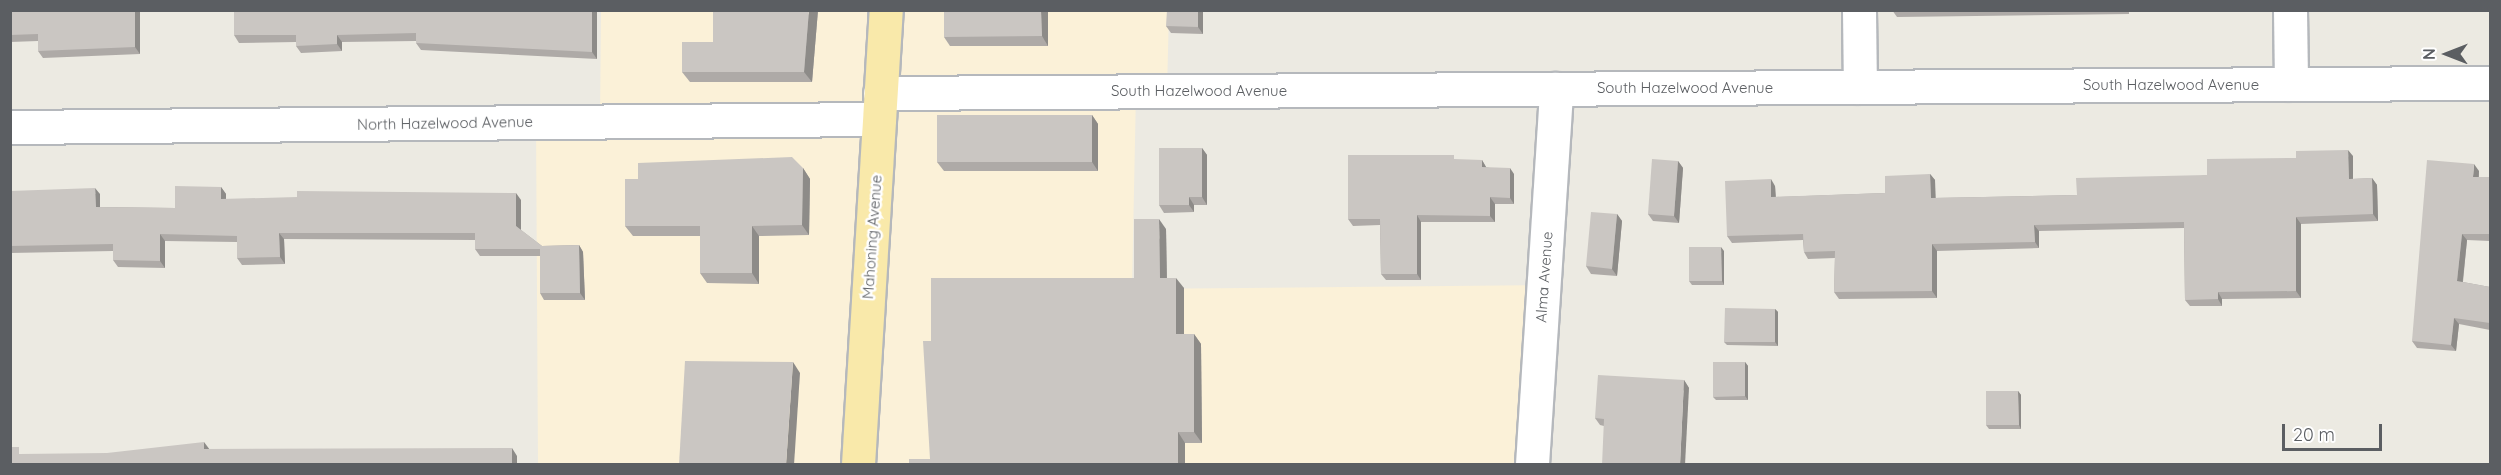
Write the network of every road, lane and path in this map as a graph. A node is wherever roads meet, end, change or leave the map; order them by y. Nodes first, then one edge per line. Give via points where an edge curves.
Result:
1 (886, 10) edge
2 (1859, 10) edge
3 (2290, 10) edge
4 (2490, 83) edge
5 (2290, 84) junction
6 (1860, 87) junction
7 (1556, 89) junction
8 (880, 106) junction
9 (10, 127) edge
10 (858, 465) edge
11 (1532, 465) edge

1 - 8 main road, Mahoning Avenue
2 - 6 street
3 - 5 street
4 - 5 street, South Hazelwood Avenue
5 - 6 street, South Hazelwood Avenue
6 - 7 street, South Hazelwood Avenue
7 - 8 street, South Hazelwood Avenue
7 - 11 street, Alma Avenue
8 - 9 street, North Hazelwood Avenue
8 - 10 main road, Mahoning Avenue

